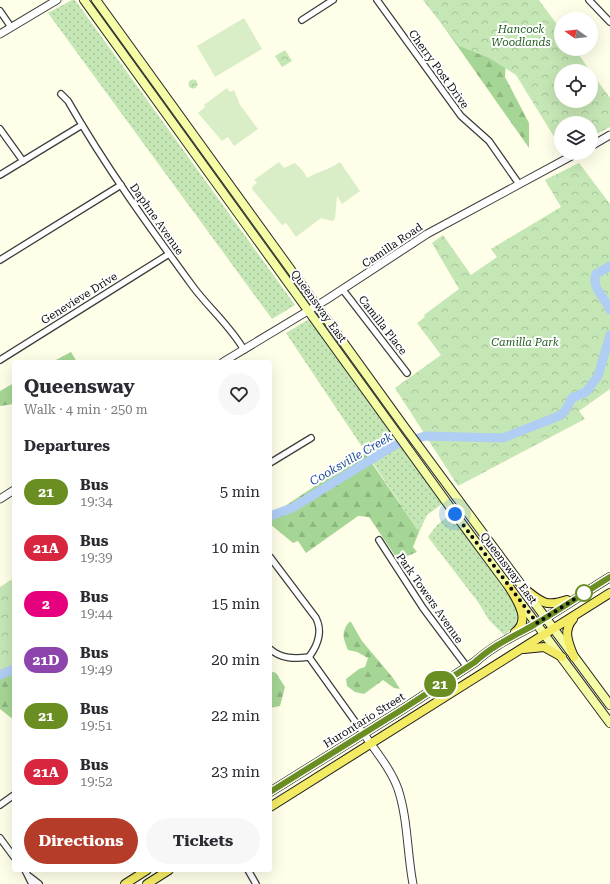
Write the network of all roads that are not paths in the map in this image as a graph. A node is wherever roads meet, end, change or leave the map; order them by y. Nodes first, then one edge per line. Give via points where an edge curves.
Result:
1 (57, 0) edge
2 (84, 0) edge
3 (96, 0) edge
4 (333, 0) edge
5 (377, 0) edge
6 (589, 0) edge
7 (0, 11) edge
8 (302, 20) dead end
9 (610, 22) edge
10 (12, 27) junction
11 (0, 34) edge
12 (61, 94) dead end
13 (82, 125) junction
14 (0, 129) edge
15 (610, 135) edge
16 (598, 142) edge
17 (564, 160) edge
18 (23, 161) junction
19 (0, 175) edge
20 (518, 184) junction
21 (121, 185) junction
22 (170, 254) junction
23 (0, 260) edge
24 (343, 290) junction
25 (317, 306) junction
26 (309, 311) junction
27 (244, 350) junction
28 (0, 360) edge
29 (226, 360) edge
30 (407, 373) dead end
31 (311, 438) dead end
32 (272, 463) edge
33 (12, 491) edge
34 (0, 499) edge
35 (379, 540) dead end
36 (272, 560) edge
37 (610, 577) edge
38 (508, 585) junction
39 (526, 590) junction
40 (610, 593) edge
41 (579, 596) junction
42 (579, 613) junction
43 (545, 618) junction
44 (537, 623) junction
45 (553, 629) junction
46 (545, 634) junction
47 (507, 638) junction
48 (272, 650) edge
49 (519, 650) junction
50 (562, 656) junction
51 (309, 657) junction
52 (574, 657) junction
53 (467, 667) junction
54 (610, 705) edge
55 (610, 723) edge
56 (364, 734) junction
57 (371, 744) junction
58 (272, 791) edge
59 (12, 797) edge
60 (0, 806) edge
61 (272, 806) edge
62 (0, 838) edge
63 (12, 854) edge
64 (26, 872) edge
65 (143, 872) edge
66 (166, 872) edge
67 (249, 872) edge
68 (30, 877) junction
69 (32, 884) edge
70 (39, 884) edge
71 (125, 884) edge
72 (147, 884) edge
73 (256, 884) edge
74 (412, 884) edge

1 - 10 street
2 - 26 main road, Queensway East
3 - 25 main road, Queensway East
4 - 8 street
5 - 20 street, Cherry Post Drive via 461,116 489,141
6 - 9 street
7 - 10 street
10 - 11 street
12 - 13 street, Daphne Avenue
13 - 18 street
13 - 21 street, Daphne Avenue
14 - 18 street
15 - 16 street
17 - 20 street, Camilla Road
18 - 19 street
20 - 24 street, Camilla Road via 427,234
21 - 22 street, Daphne Avenue
21 - 23 street
22 - 27 street, Daphne Avenue
22 - 28 street, Genevieve Drive
24 - 25 street, Camilla Road
24 - 30 street, Camilla Place
25 - 26 street, Camilla Road
25 - 39 main road, Queensway East
26 - 27 street, Camilla Road
26 - 38 main road, Queensway East
27 - 29 street, Camilla Road
31 - 32 street
33 - 34 street
35 - 53 street, Park Towers Avenue via 423,608
36 - 51 street via 318,623 319,636
37 - 41 main road, Hurontario Street
38 - 44 main road, Queensway East
38 - 47 main road via 521,608 522,618 519,629
39 - 41 main road via 540,601 550,604
39 - 43 main road, Queensway East
40 - 42 main road, Hurontario Street
41 - 43 main road, Hurontario Street
42 - 45 main road, Hurontario Street
42 - 52 main road via 568,624 567,630
43 - 44 main road, Hurontario Street
43 - 45 main road, Queensway East
44 - 46 main road, Queensway East
44 - 47 main road, Hurontario Street
45 - 46 main road, Hurontario Street
45 - 52 main road, Queensway East
46 - 49 main road, Hurontario Street
46 - 50 main road, Queensway East
47 - 53 main road, Hurontario Street
48 - 51 street via 282,657
49 - 50 main road via 544,647
49 - 57 main road, Hurontario Street
50 - 55 main road, Queensway East
51 - 56 street
52 - 54 main road, Queensway East
53 - 56 main road, Hurontario Street
56 - 57 street
56 - 58 main road, Hurontario Street
57 - 61 main road, Hurontario Street
57 - 74 street via 398,789
59 - 60 street
62 - 63 street
64 - 68 street
65 - 71 main road
66 - 72 main road
67 - 73 street
68 - 69 street
68 - 70 street

